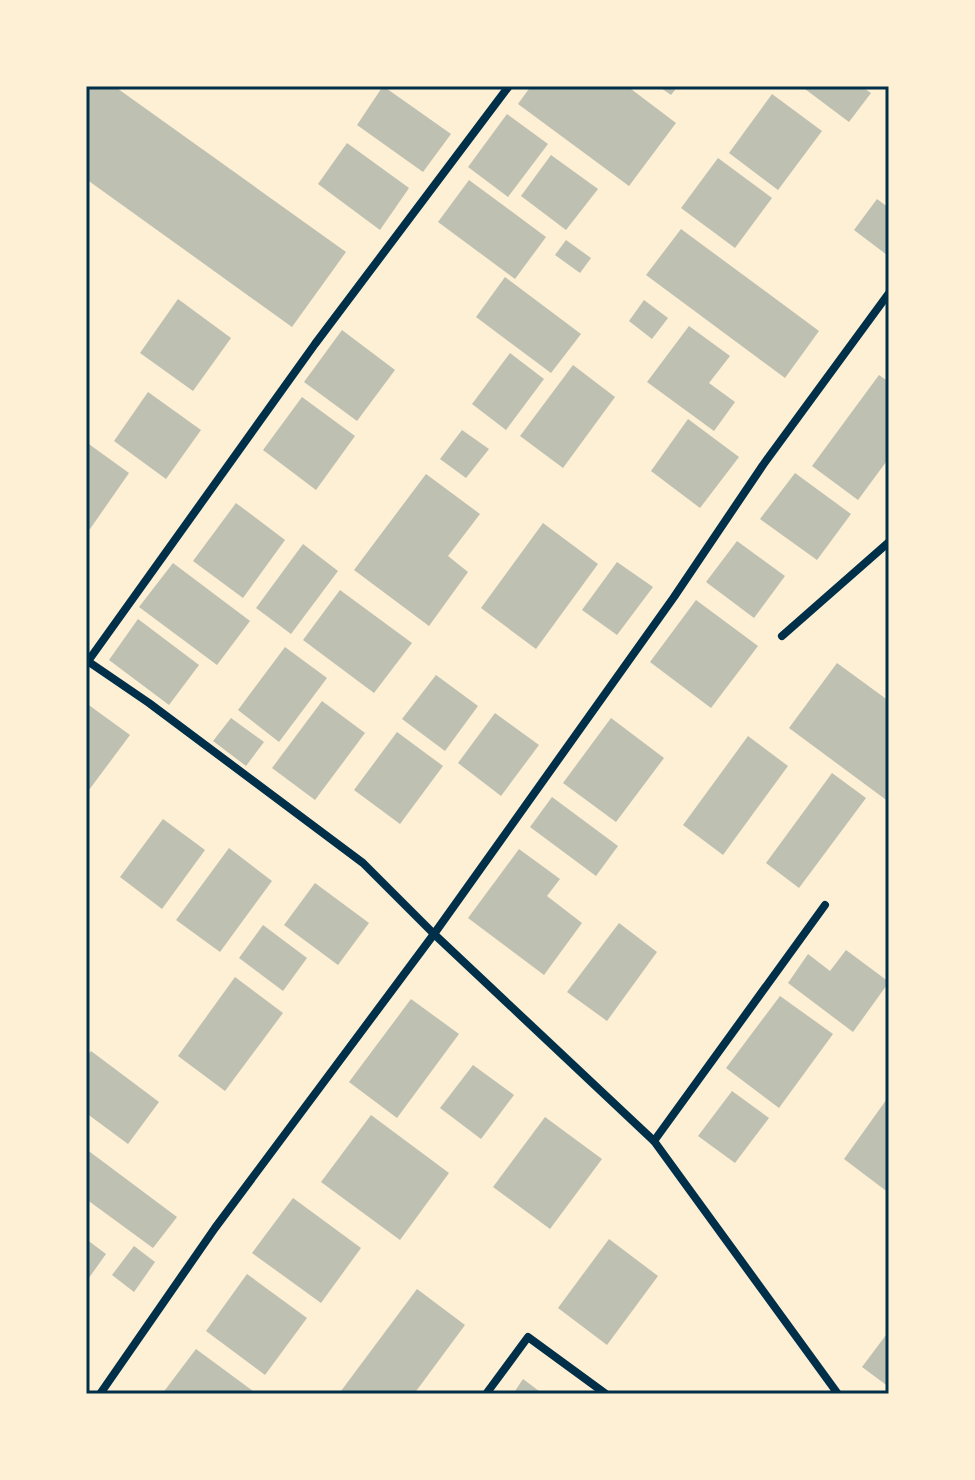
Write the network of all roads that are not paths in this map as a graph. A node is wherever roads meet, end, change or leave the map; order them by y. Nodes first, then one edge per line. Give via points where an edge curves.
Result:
1 (509, 86) edge
2 (889, 293) edge
3 (889, 542) edge
4 (782, 636) dead end
5 (87, 662) edge
6 (825, 905) dead end
7 (434, 934) junction
8 (654, 1141) junction
9 (100, 1394) edge
10 (486, 1394) edge
11 (606, 1394) edge
12 (838, 1394) edge

1 - 5 street via 315,344
2 - 7 street
3 - 4 street
5 - 7 street via 363,863
6 - 8 street
7 - 8 street
7 - 9 street via 215,1228
8 - 12 street
10 - 11 street via 528,1337

